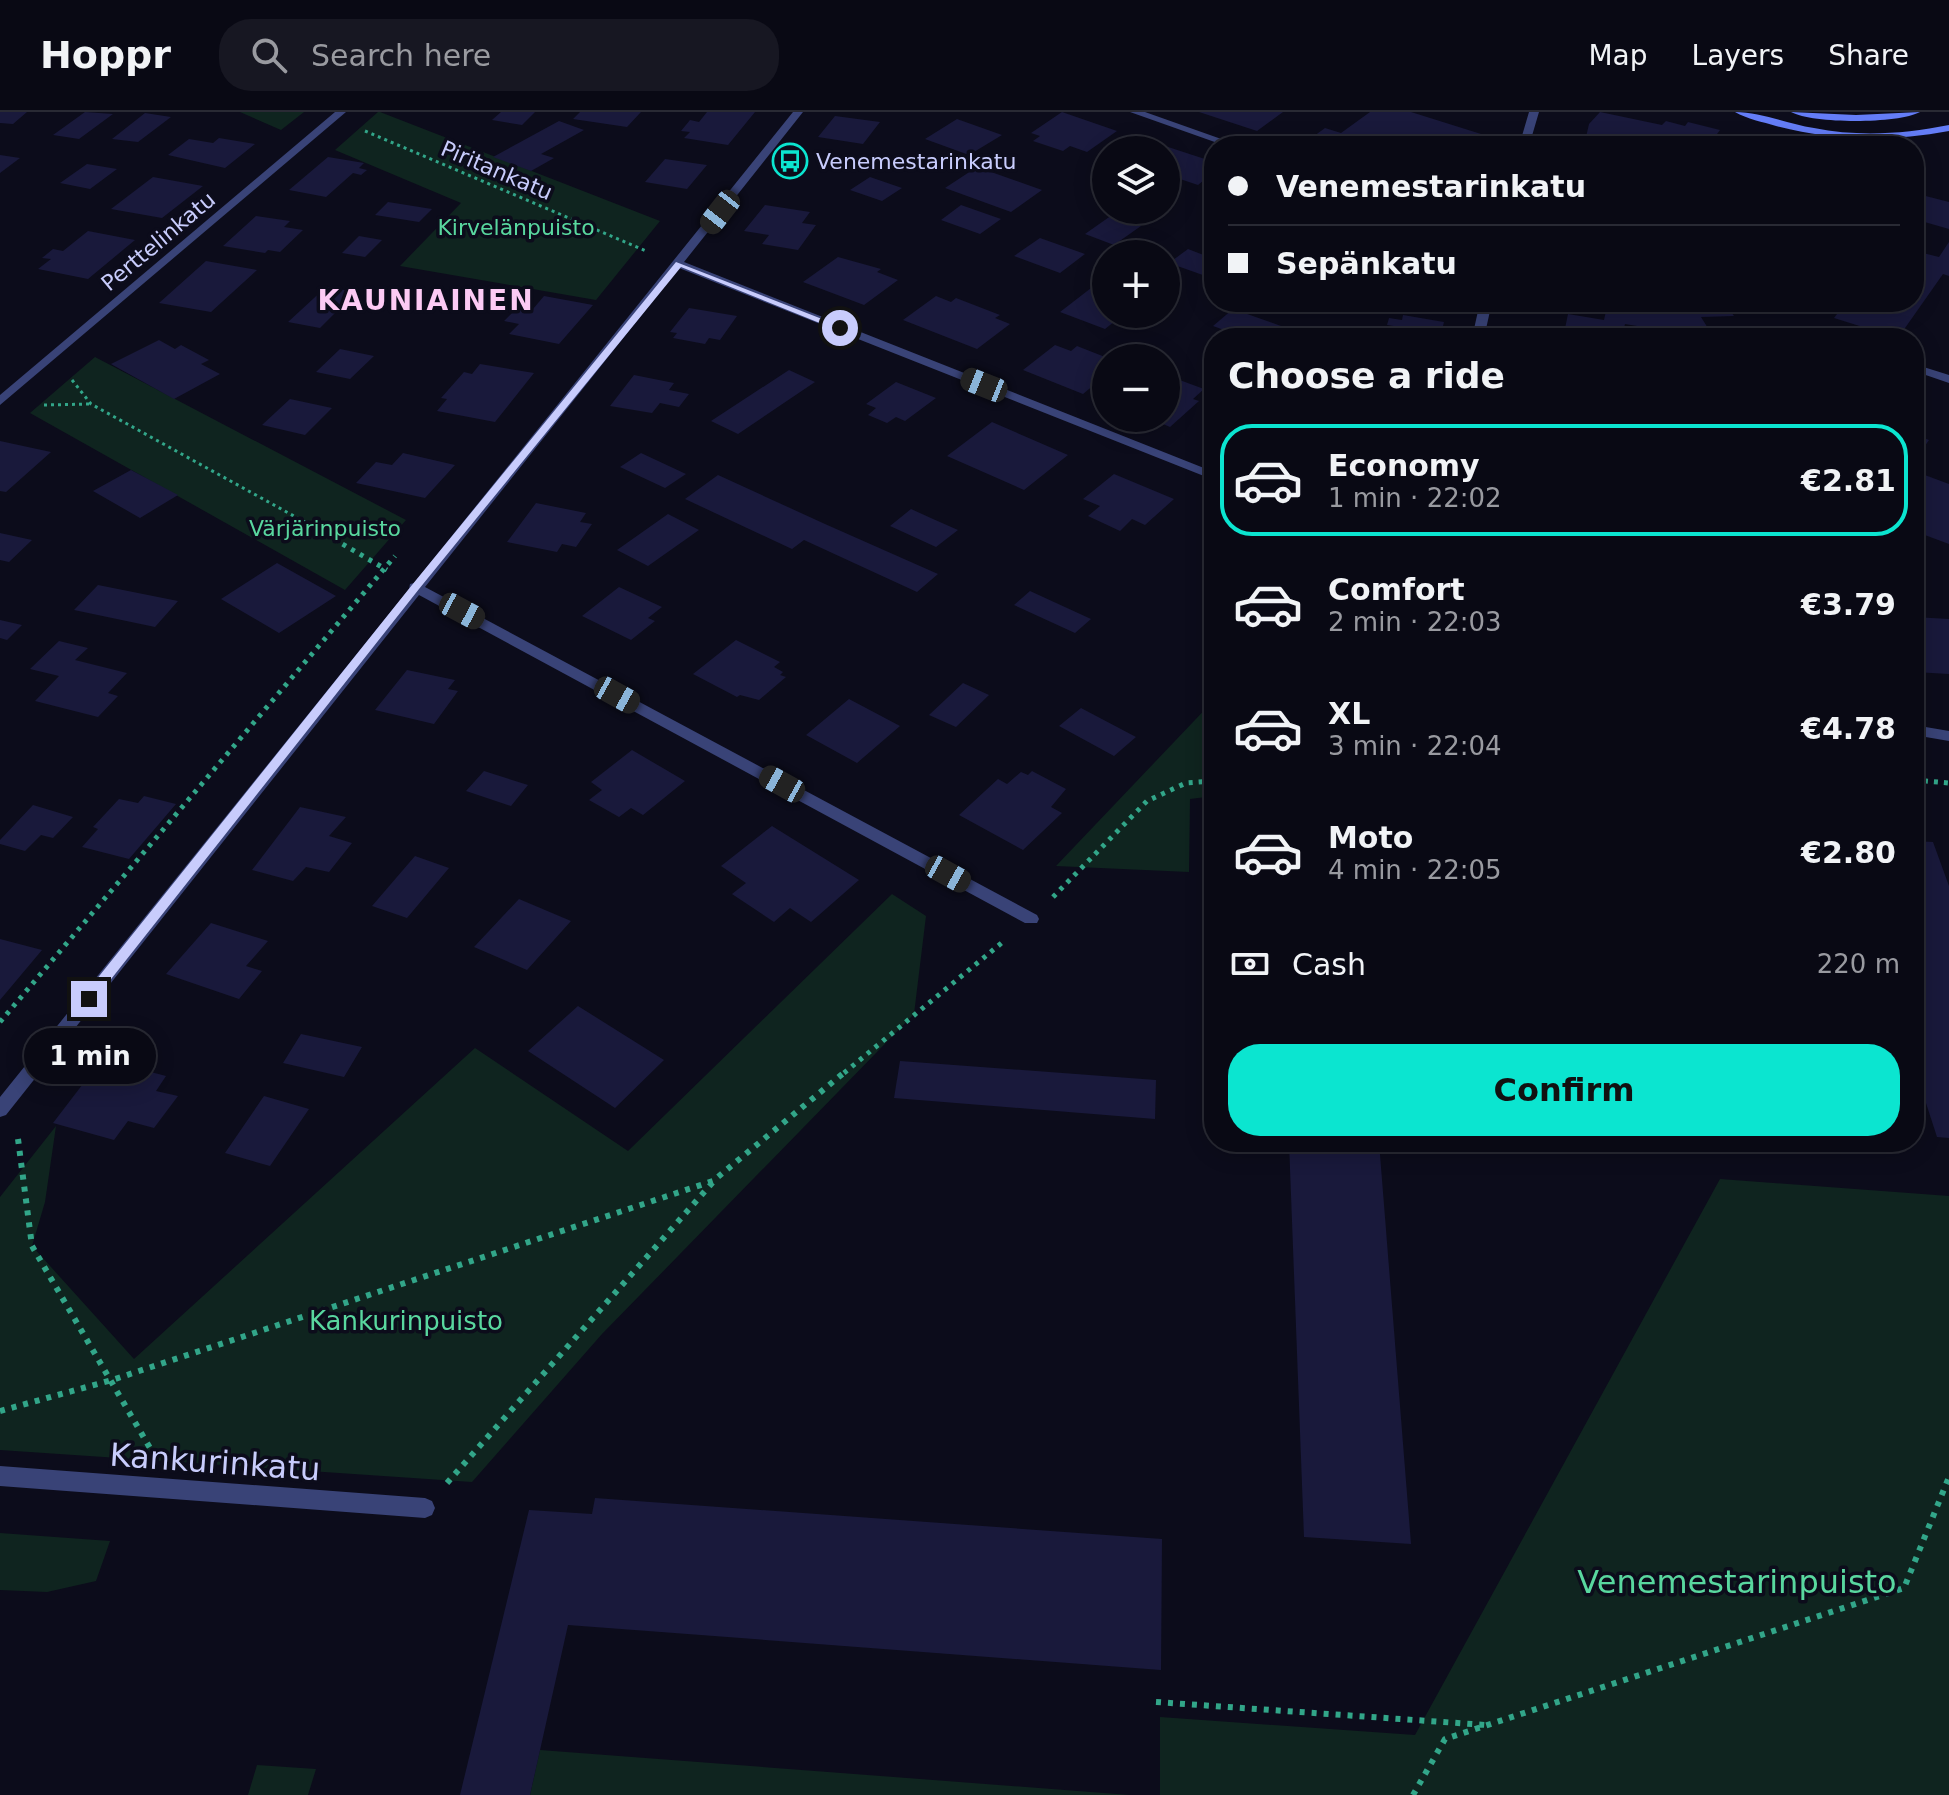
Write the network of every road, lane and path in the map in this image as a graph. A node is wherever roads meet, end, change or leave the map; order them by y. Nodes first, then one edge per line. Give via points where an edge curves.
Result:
1 (341, 112) edge
2 (798, 112) edge
3 (1135, 112) edge
4 (1534, 112) edge
5 (1740, 112) edge
6 (1796, 112) edge
7 (1915, 112) edge
8 (331, 122) junction
9 (1949, 128) edge
10 (1206, 136) edge
11 (1527, 136) edge
12 (1840, 136) edge
13 (1900, 136) edge
14 (650, 253) dead end
15 (679, 264) junction
16 (1924, 370) edge
17 (66, 373) dead end
18 (1949, 379) edge
19 (0, 401) edge
20 (91, 404) junction
21 (44, 405) dead end
22 (1204, 472) edge
23 (402, 548) dead end
24 (384, 569) junction
25 (415, 587) junction
26 (1924, 732) edge
27 (1949, 736) edge
28 (1924, 781) edge
29 (1204, 782) edge
30 (1949, 783) edge
31 (1031, 919) junction
32 (0, 1022) edge
33 (12, 1096) junction
34 (0, 1110) edge
35 (713, 1181) junction
36 (112, 1380) junction
37 (0, 1411) edge
38 (158, 1462) dead end
39 (0, 1476) edge
40 (1949, 1477) edge
41 (425, 1508) joint
42 (1156, 1702) dead end
43 (1492, 1725) junction
44 (1413, 1795) edge

1 - 8 street, Perttelinkatu
2 - 15 street
3 - 10 street
4 - 11 street
5 - 12 main road
6 - 7 main road via 1875,118
8 - 14 path, Piritankatu via 353,126
8 - 19 street, Perttelinkatu
9 - 13 main road
15 - 22 street
15 - 25 street
16 - 18 street
17 - 20 path
20 - 21 path
20 - 24 path
23 - 24 path
24 - 25 path
24 - 32 path
25 - 31 street
25 - 33 street
26 - 27 street
28 - 30 path
29 - 31 path via 1186,783 1147,801
31 - 35 path
33 - 34 street
33 - 36 path via 32,1246
35 - 36 path
35 - 41 path
36 - 37 path
36 - 38 path
39 - 41 street, Kankurinkatu
40 - 43 path via 1904,1588
42 - 43 path
43 - 44 path via 1445,1739

